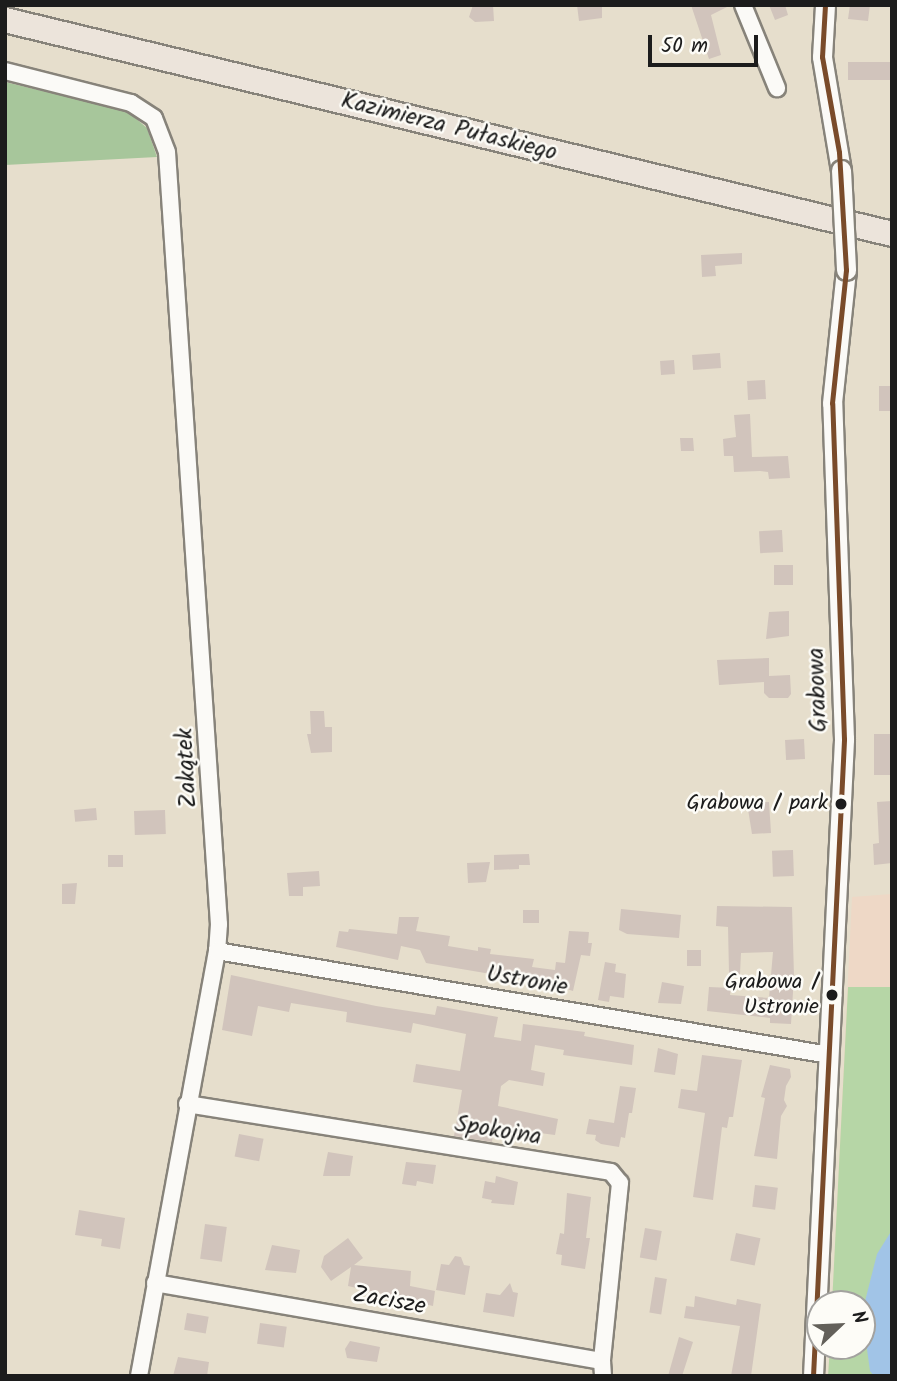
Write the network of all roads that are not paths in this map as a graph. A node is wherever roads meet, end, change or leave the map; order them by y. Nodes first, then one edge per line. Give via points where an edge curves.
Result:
1 (743, 5) edge
2 (825, 5) edge
3 (5, 20) edge
4 (5, 71) edge
5 (777, 88) dead end
6 (892, 234) edge
7 (217, 951) junction
8 (829, 1055) junction
9 (187, 1104) junction
10 (155, 1283) junction
11 (603, 1368) edge
12 (139, 1376) edge
13 (813, 1376) edge

1 - 5 street
2 - 8 street, Grabowa, bridge via 823,65 841,170 846,270 832,395 844,739
3 - 6 main road, Kazimierza Pułaskiego
4 - 7 street, Zakątek via 131,103 154,118 167,152 196,548
7 - 8 street, Ustronie
7 - 9 street, Zakątek
8 - 13 street, Grabowa
9 - 10 street, Zakątek
9 - 11 street, Spokojna via 611,1172 620,1183
10 - 11 street, Zacisze
10 - 12 street, Zakątek

